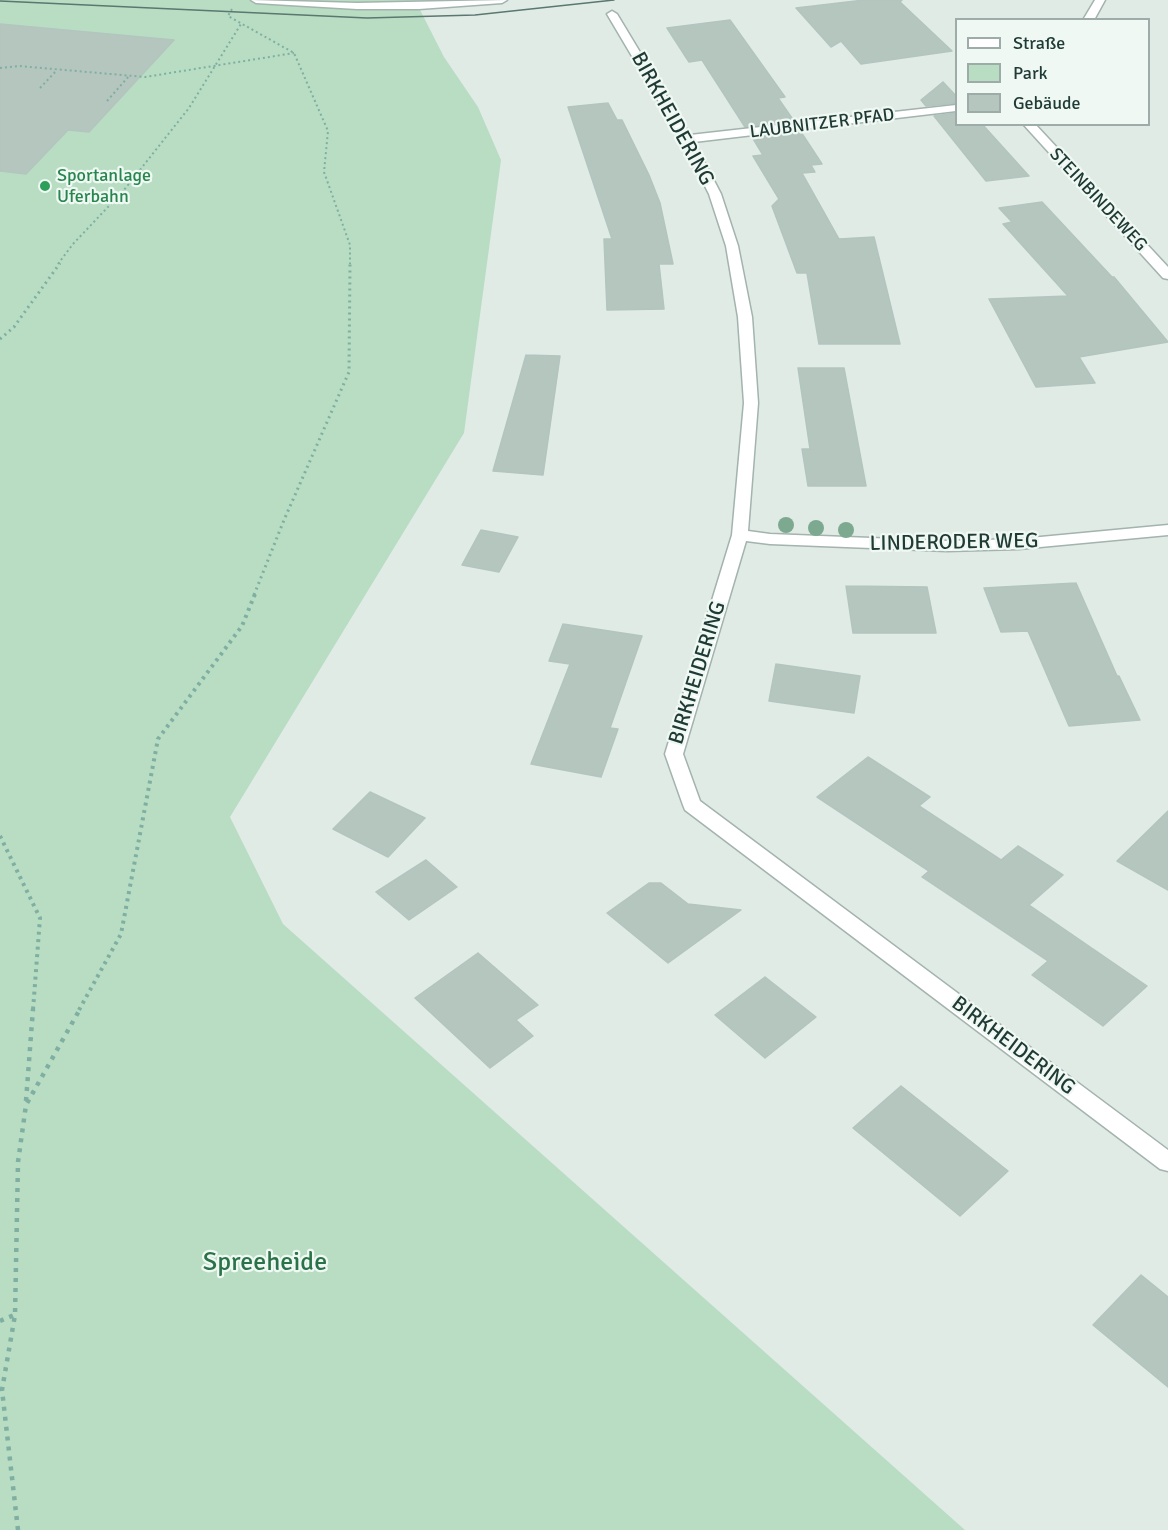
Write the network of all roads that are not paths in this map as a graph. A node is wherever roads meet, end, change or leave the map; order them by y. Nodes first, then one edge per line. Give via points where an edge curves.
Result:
1 (256, 0) edge
2 (502, 0) edge
3 (1100, 0) edge
4 (612, 14) dead end
5 (1089, 18) edge
6 (955, 108) edge
7 (1030, 126) edge
8 (687, 139) junction
9 (1168, 275) edge
10 (1168, 530) edge
11 (740, 535) junction
12 (1168, 1162) edge

1 - 2 street via 419,6
3 - 5 street
4 - 8 street, BIRKHEIDERING
6 - 8 street, LAUBNITZER PFAD
7 - 9 street, STEINBINDEWEG
8 - 11 street, BIRKHEIDERING via 715,194 732,246 745,317 752,403
10 - 11 street, LINDERODER WEG via 1019,544 947,546
11 - 12 street, BIRKHEIDERING via 674,754 692,805

